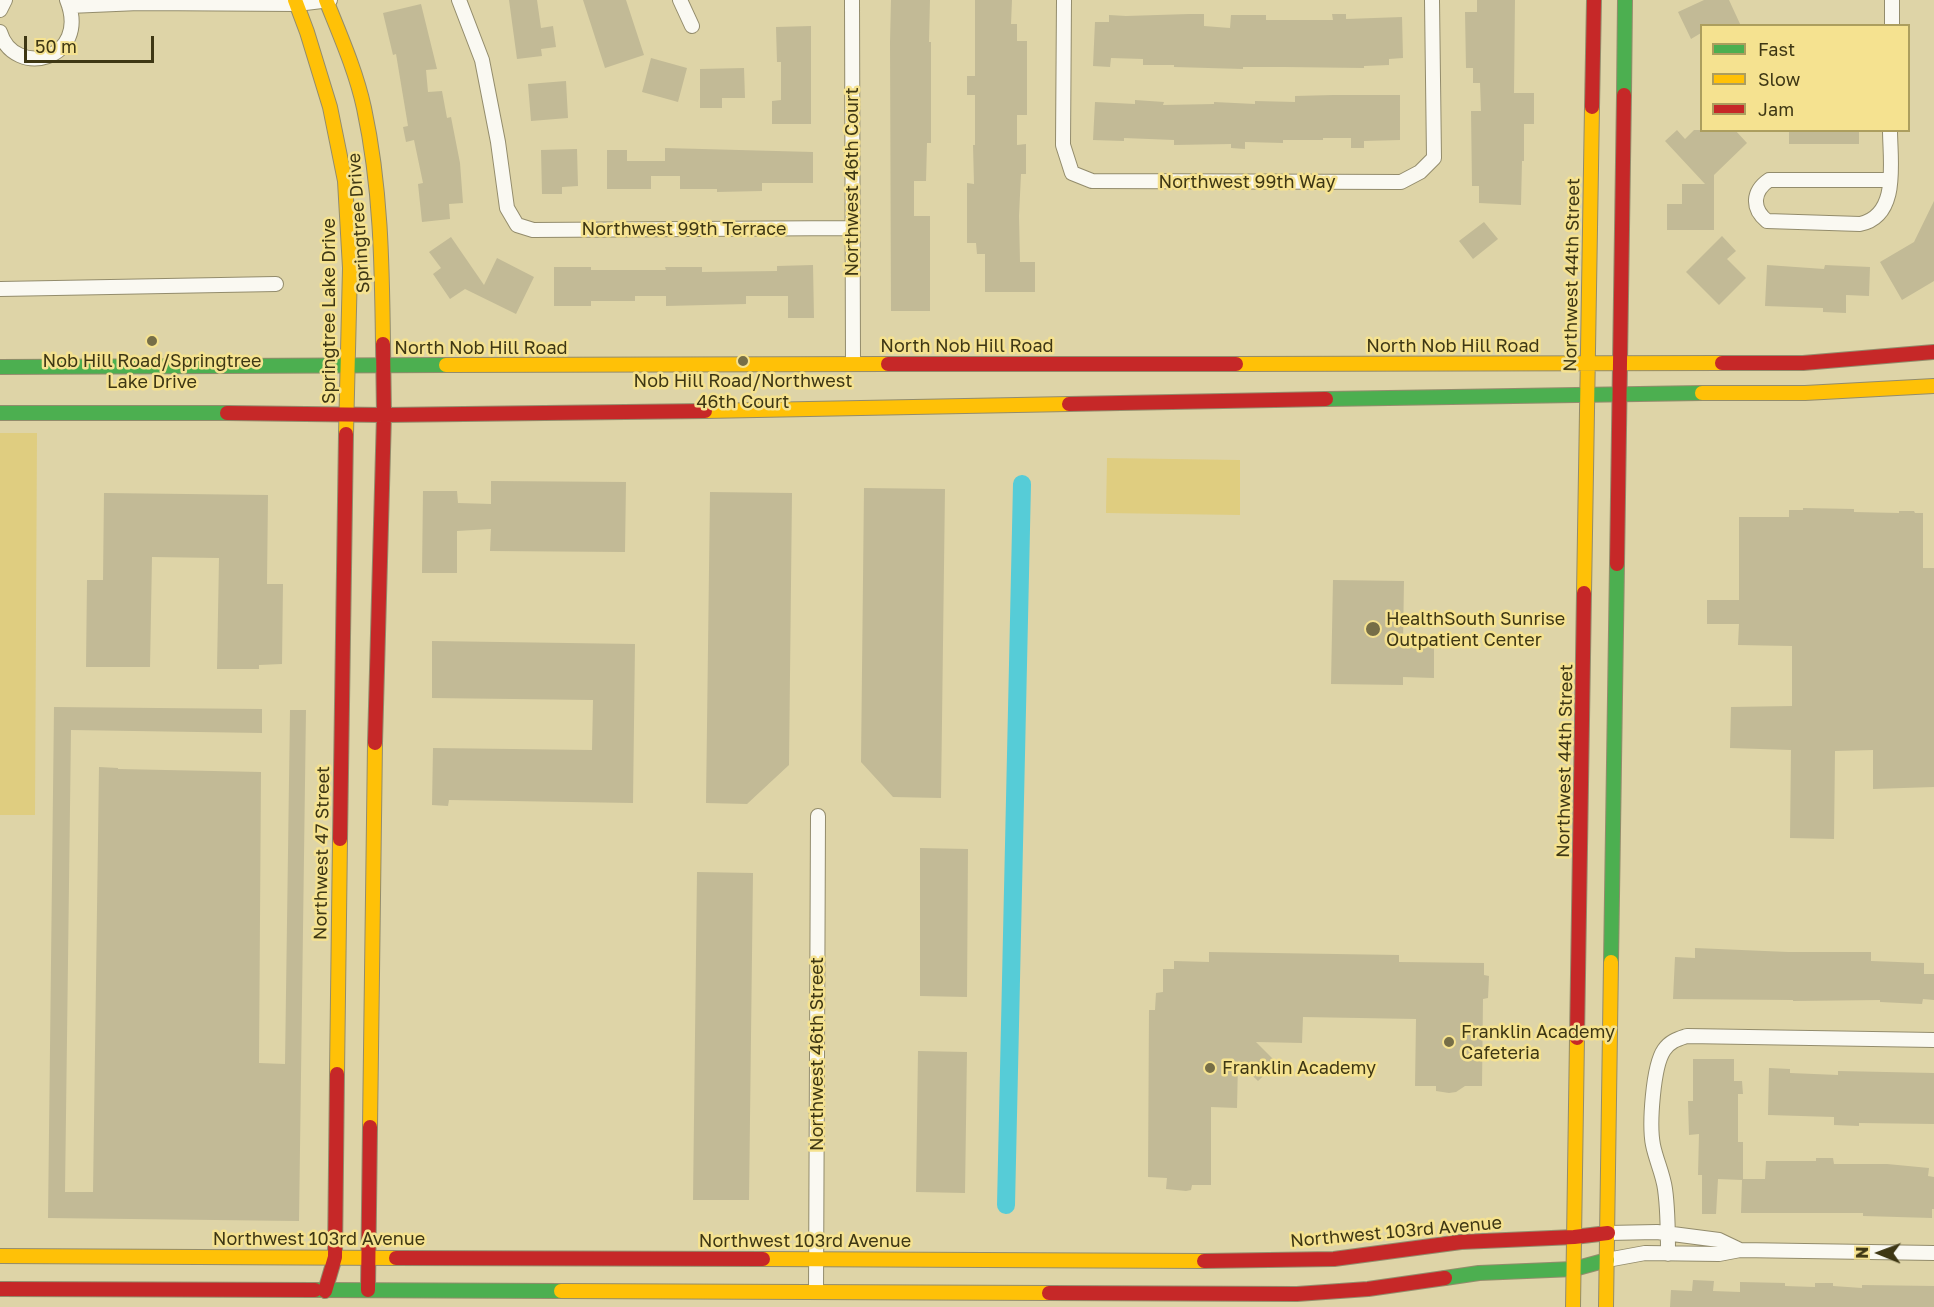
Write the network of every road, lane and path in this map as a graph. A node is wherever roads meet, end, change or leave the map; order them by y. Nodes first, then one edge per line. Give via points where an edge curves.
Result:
1 (5, 0) edge
2 (328, 0) edge
3 (459, 0) edge
4 (680, 0) edge
5 (852, 0) edge
6 (1064, 0) edge
7 (1432, 0) edge
8 (1594, 0) edge
9 (1625, 0) edge
10 (1892, 0) edge
11 (296, 2) edge
12 (68, 3) edge
13 (0, 10) edge
14 (1892, 24) edge
15 (692, 26) dead end
16 (0, 32) edge
17 (1890, 132) edge
18 (1890, 180) junction
19 (851, 228) junction
20 (276, 284) dead end
21 (0, 289) edge
22 (1934, 352) edge
23 (1620, 363) junction
24 (853, 364) junction
25 (1589, 364) junction
26 (347, 366) junction
27 (0, 367) edge
28 (384, 367) junction
29 (1934, 386) edge
30 (1620, 393) junction
31 (1588, 394) junction
32 (0, 413) edge
33 (346, 414) junction
34 (384, 415) junction
35 (359, 649) junction
36 (818, 816) dead end
37 (355, 998) junction
38 (1934, 1040) edge
39 (1608, 1233) junction
40 (1668, 1233) junction
41 (1574, 1237) junction
42 (1740, 1250) junction
43 (1934, 1253) edge
44 (1668, 1254) junction
45 (0, 1256) edge
46 (335, 1257) junction
47 (369, 1258) junction
48 (817, 1259) junction
49 (1607, 1260) junction
50 (1574, 1269) junction
51 (0, 1289) edge
52 (368, 1290) junction
53 (326, 1291) junction
54 (816, 1292) junction
55 (1573, 1307) edge
56 (1606, 1307) edge

1 - 13 street
2 - 11 street
2 - 28 street, Springtree Drive via 364,106 375,164
3 - 19 street, Northwest 99th Terrace via 482,60 507,208 518,225 533,230
4 - 15 street
5 - 19 street, Northwest 46th Court
6 - 7 street, Northwest 99th Way via 1063,145 1072,172 1092,181 1401,182 1420,172 1434,158
8 - 25 street, Northwest 44th Street
9 - 23 street
10 - 14 street
11 - 12 street
11 - 26 street, Springtree Lake Drive via 328,98 345,179 350,290
12 - 16 street via 73,24 70,36 52,54 28,58 7,46
17 - 18 street
18 - 18 street via 1769,180 1758,189 1755,199 1758,211 1767,221 1860,224 1877,217 1885,206
19 - 24 street, Northwest 46th Court
20 - 21 street
22 - 23 street, North Nob Hill Road via 1803,363
23 - 25 street, North Nob Hill Road
23 - 30 street
24 - 25 street, North Nob Hill Road
24 - 28 street, North Nob Hill Road
25 - 31 street, Northwest 44th Street
26 - 27 street, North Nob Hill Road
26 - 28 street, North Nob Hill Road
26 - 33 street, Springtree Lake Drive
28 - 34 street, Springtree Drive
29 - 30 street via 1805,393
30 - 31 street
30 - 39 street
31 - 34 street
31 - 41 street, Northwest 44th Street
32 - 33 street
33 - 34 street
33 - 35 street, Northwest 47 Street
34 - 35 street, Northwest 47 Street
35 - 37 street, Northwest 47 Street
35 - 37 street, Northwest 47 Street
36 - 48 street, Northwest 46th Street
37 - 46 street, Northwest 47 Street
37 - 47 street, Northwest 47 Street
38 - 40 street via 1687,1036 1674,1041 1659,1059 1652,1125 1652,1143 1665,1185
39 - 40 street
39 - 41 street, Northwest 103rd Avenue
39 - 49 street
40 - 42 street via 1719,1240
40 - 44 street
41 - 48 street, Northwest 103rd Avenue via 1461,1242 1334,1259
41 - 50 street, Northwest 44th Street
42 - 43 street
42 - 44 street
44 - 49 street via 1645,1253
45 - 46 street, Northwest 103rd Avenue
46 - 47 street, Northwest 103rd Avenue
46 - 53 street, Northwest 47 Street
47 - 48 street, Northwest 103rd Avenue
47 - 52 street, Northwest 47 Street
48 - 54 street, Northwest 46th Street
49 - 50 street
49 - 56 street
50 - 54 street via 1479,1273 1368,1289 1297,1294
50 - 55 street, Northwest 44th Street
51 - 53 street
52 - 53 street
52 - 54 street

